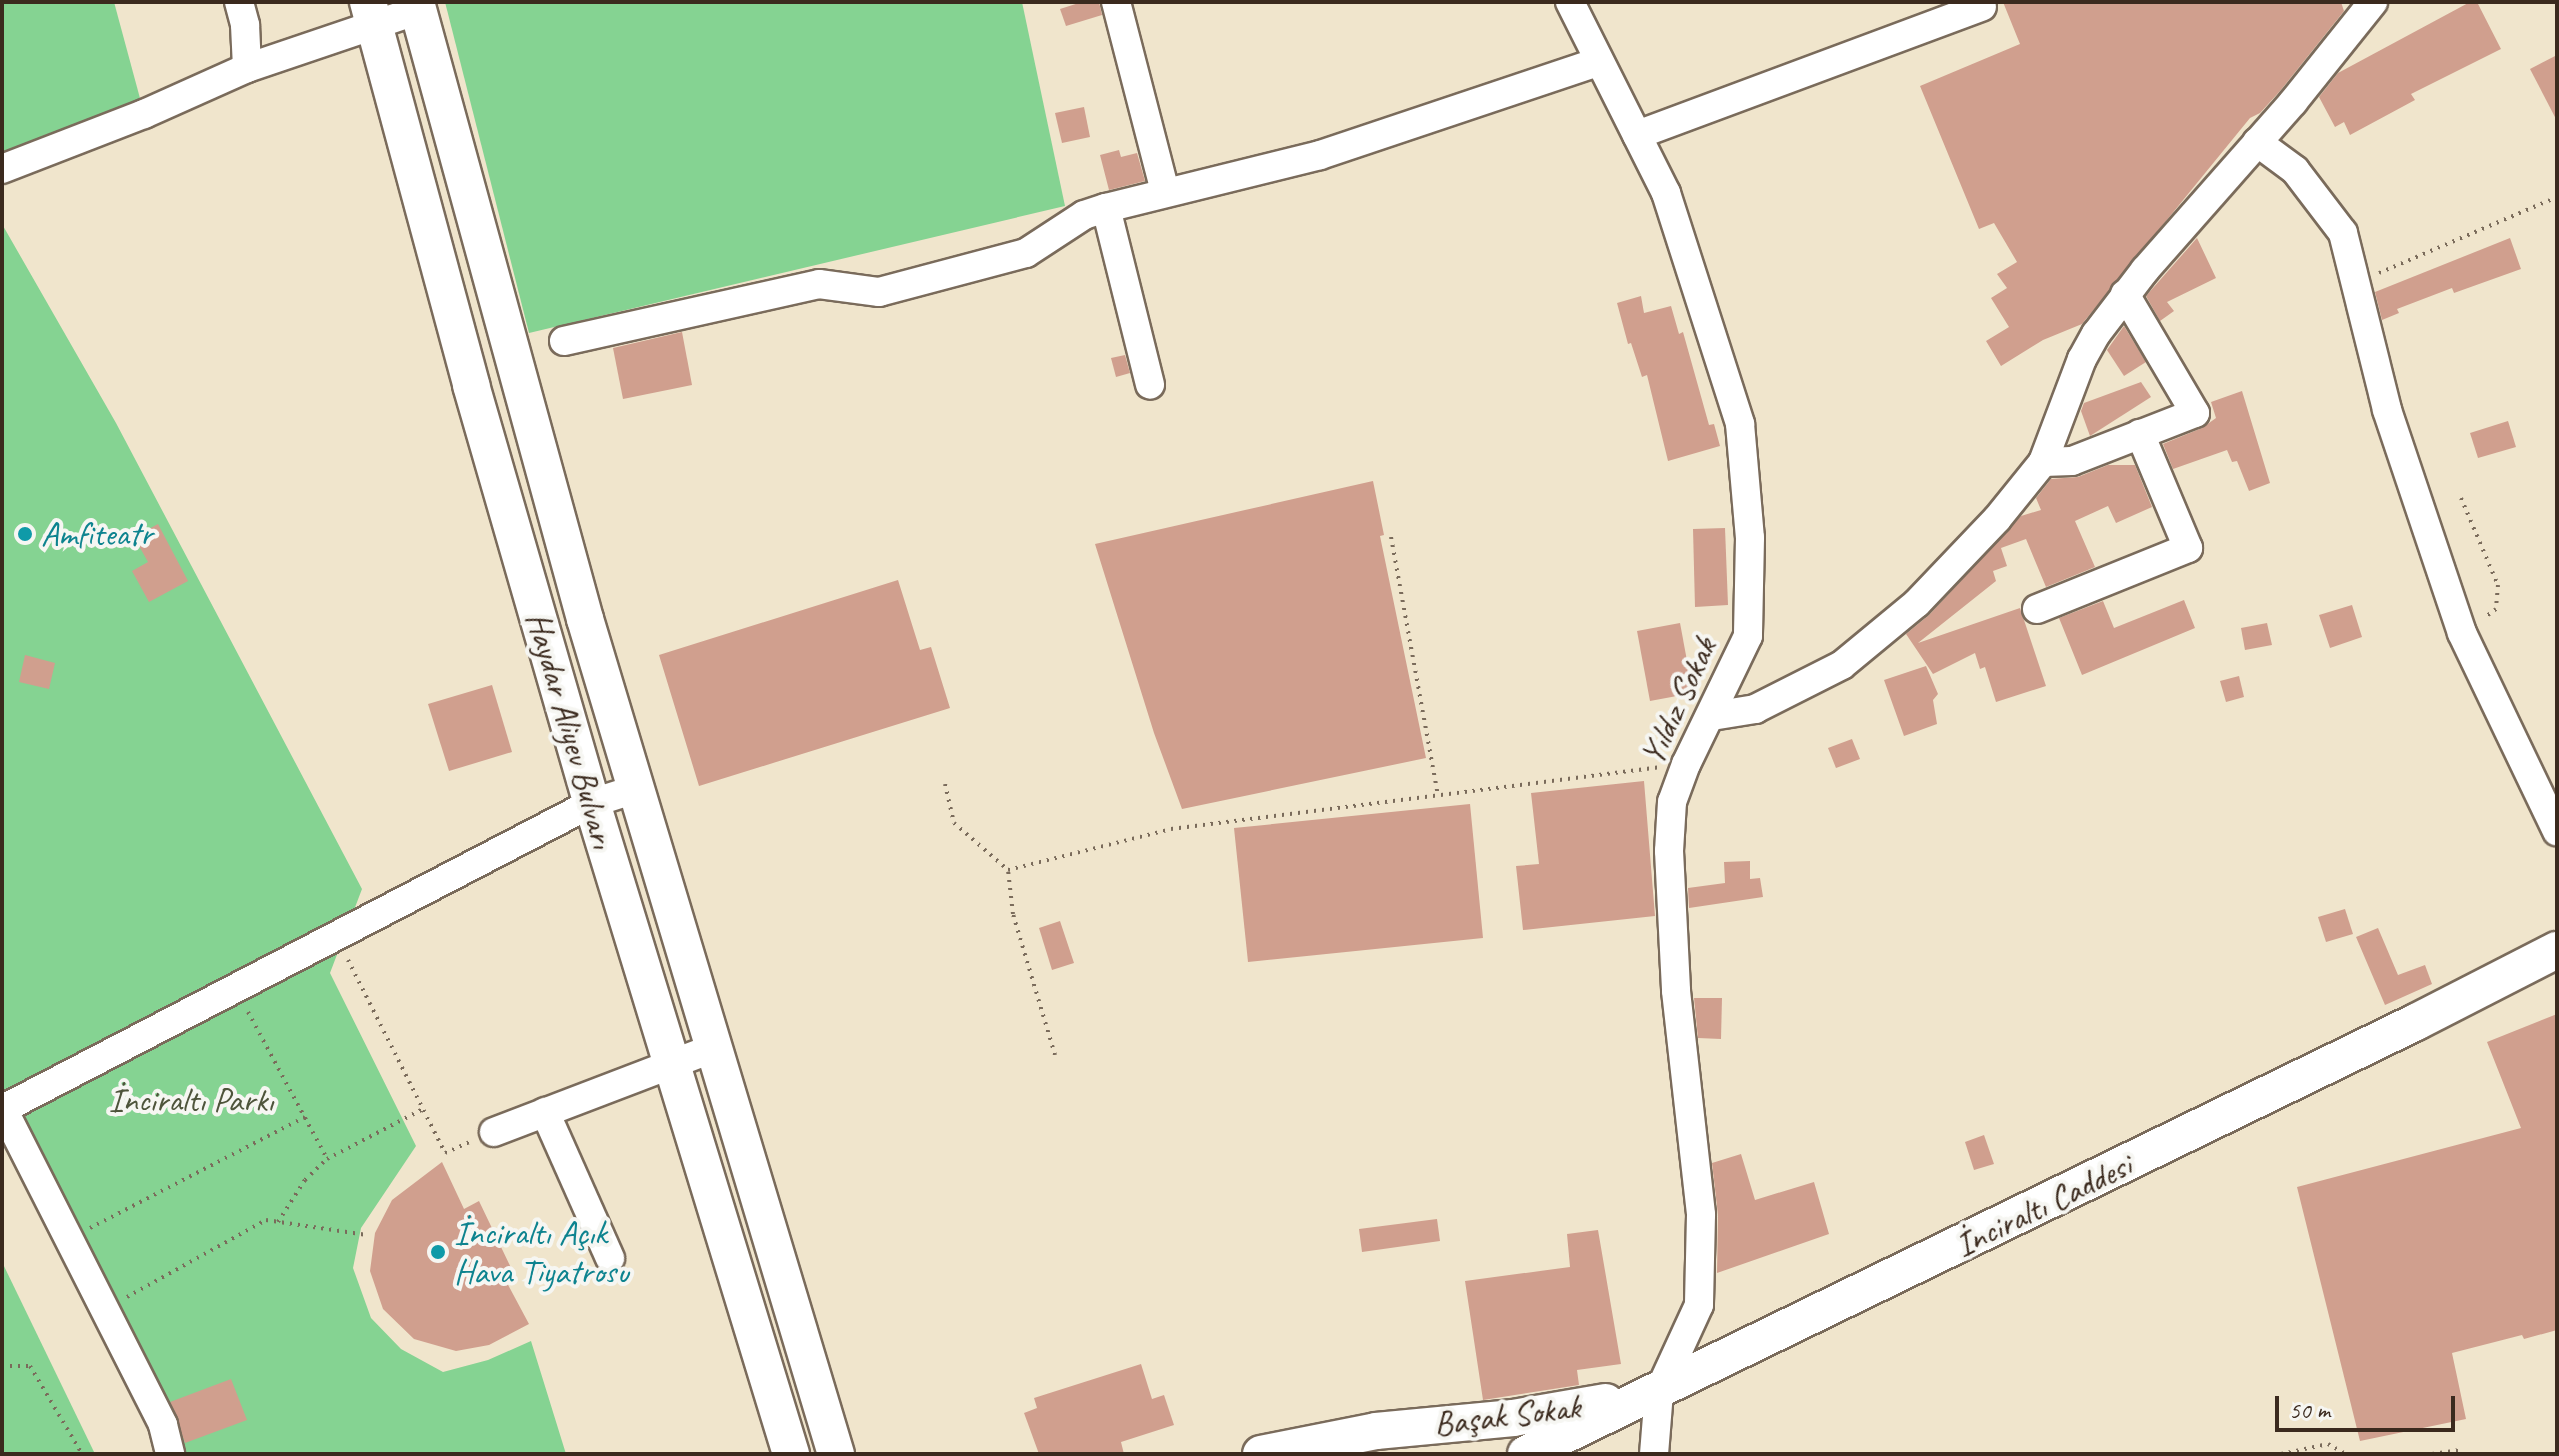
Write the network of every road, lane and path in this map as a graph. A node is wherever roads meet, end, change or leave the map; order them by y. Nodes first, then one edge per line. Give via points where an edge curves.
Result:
1 (239, 2) edge
2 (1116, 2) edge
3 (1570, 2) edge
4 (2373, 2) edge
5 (417, 6) edge
6 (1982, 7) dead end
7 (371, 13) edge
8 (1598, 62) junction
9 (247, 68) junction
10 (1637, 135) junction
11 (2257, 142) junction
12 (2, 169) edge
13 (1165, 192) junction
14 (2557, 197) edge
15 (1106, 208) junction
16 (2355, 284) junction
17 (2125, 294) junction
18 (564, 341) dead end
19 (1150, 385) dead end
20 (2140, 434) junction
21 (2043, 462) junction
22 (2461, 498) dead end
23 (1391, 537) dead end
24 (2037, 609) dead end
25 (2462, 633) junction
26 (1712, 716) junction
27 (1686, 764) junction
28 (945, 784) dead end
29 (636, 789) junction
30 (1438, 796) junction
31 (592, 803) junction
32 (2557, 831) edge
33 (1008, 870) junction
34 (2557, 950) edge
35 (347, 958) dead end
36 (235, 988) junction
37 (714, 1048) junction
38 (1055, 1055) dead end
39 (670, 1062) junction
40 (3, 1108) edge
41 (423, 1109) junction
42 (545, 1112) junction
43 (305, 1117) junction
44 (494, 1132) joint
45 (327, 1159) junction
46 (278, 1222) junction
47 (367, 1235) dead end
48 (68, 1239) junction
49 (610, 1258) dead end
50 (104, 1310) junction
51 (2, 1366) edge
52 (1659, 1392) junction
53 (2459, 1450) dead end
54 (82, 1454) edge
55 (170, 1454) edge
56 (791, 1454) edge
57 (836, 1454) edge
58 (1261, 1454) edge
59 (1526, 1454) edge
60 (1654, 1454) edge
61 (2281, 1454) edge
62 (2346, 1454) edge
63 (2432, 1454) edge

1 - 9 street
2 - 13 street
3 - 8 street, Yıldız Sokak
4 - 11 street
5 - 7 street
5 - 29 main road, Haydar Aliyev Bulvarı
6 - 10 street
7 - 9 street
7 - 31 main road, Haydar Aliyev Bulvarı
8 - 10 street, Yıldız Sokak
8 - 13 street via 1320,155
9 - 12 street
10 - 26 street, Yıldız Sokak via 1666,193 1740,424 1750,538 1748,636
11 - 16 street via 2295,170 2343,233
11 - 17 street
13 - 15 street
14 - 16 path
15 - 18 street via 1084,215 1026,253 879,292 819,284
15 - 19 street
16 - 25 street via 2387,410
17 - 20 street via 2195,413
17 - 21 street via 2082,359
20 - 21 street via 2072,461
20 - 24 street via 2188,548
21 - 26 street via 1917,603 1842,665 1755,709
22 - 25 path via 2498,585 2496,609
23 - 30 path
25 - 32 street
26 - 27 street, Yıldız Sokak
27 - 30 path
27 - 52 street, Yıldız Sokak via 1672,802 1669,851 1676,991 1701,1215 1699,1305
28 - 33 path via 954,823
29 - 31 street
29 - 37 main road, Haydar Aliyev Bulvarı
30 - 33 path via 1171,829
31 - 36 street
31 - 39 main road, Haydar Aliyev Bulvarı
33 - 38 path via 1013,914
34 - 52 main road, İnciraltı Caddesi
35 - 41 path
36 - 40 street
36 - 43 path
37 - 39 street
37 - 57 main road, Haydar Aliyev Bulvarı
39 - 42 street
39 - 56 main road, Haydar Aliyev Bulvarı
40 - 48 street
41 - 44 path via 445,1153
41 - 45 path
42 - 44 street
42 - 49 street
43 - 45 path
43 - 48 path
45 - 46 path via 305,1180
46 - 47 path
46 - 50 path via 266,1220
48 - 50 street
50 - 55 street via 163,1425
51 - 54 path via 30,1366
52 - 58 main road, Başak Sokak via 1513,1418 1376,1431
52 - 59 main road, İnciraltı Caddesi
52 - 60 street, Yıldız Sokak
53 - 63 path
61 - 62 path via 2328,1444

